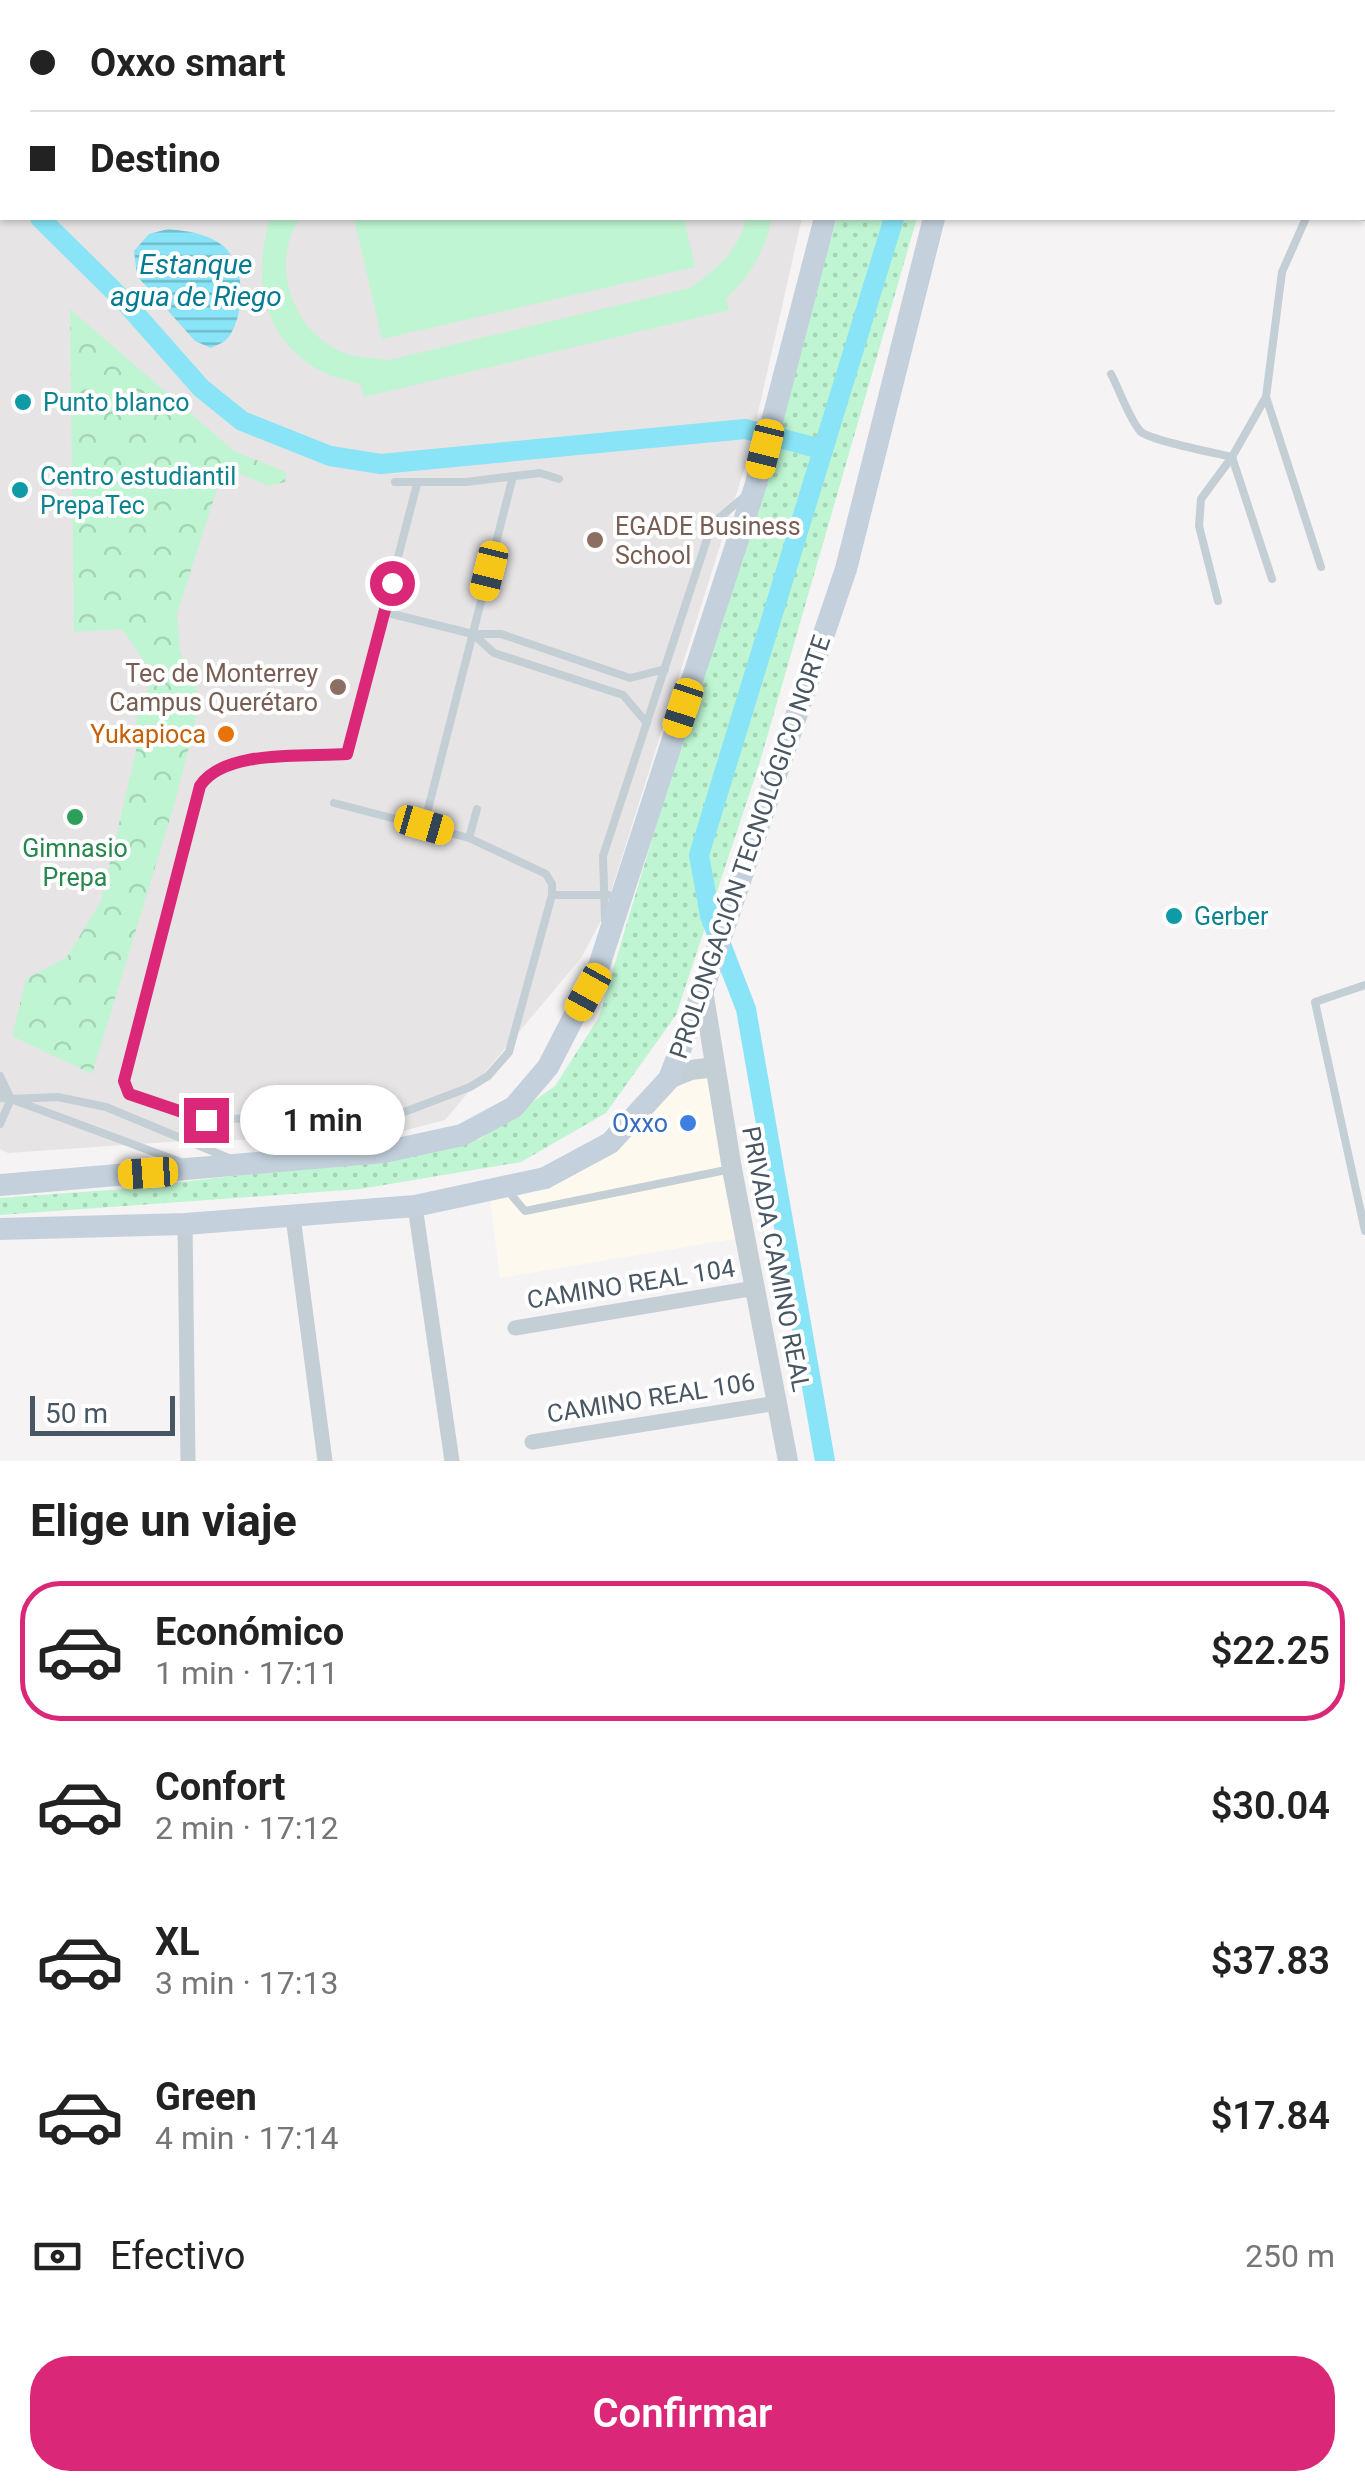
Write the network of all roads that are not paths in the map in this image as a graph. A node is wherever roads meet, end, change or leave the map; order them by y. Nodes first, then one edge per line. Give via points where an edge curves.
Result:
1 (824, 220) edge
2 (933, 220) edge
3 (1305, 220) edge
4 (1111, 374) dead end
5 (1266, 397) junction
6 (1232, 457) junction
7 (513, 476) junction
8 (558, 480) dead end
9 (395, 482) dead end
10 (418, 484) junction
11 (756, 487) junction
12 (1321, 566) dead end
13 (1272, 579) dead end
14 (1218, 602) dead end
15 (384, 612) junction
16 (473, 634) junction
17 (664, 669) junction
18 (647, 723) junction
19 (334, 803) dead end
20 (477, 809) dead end
21 (424, 825) junction
22 (469, 838) junction
23 (613, 894) junction
24 (552, 895) junction
25 (1365, 985) edge
26 (703, 990) junction
27 (715, 1066) junction
28 (0, 1076) edge
29 (669, 1079) junction
30 (0, 1094) edge
31 (11, 1099) junction
32 (0, 1124) edge
33 (251, 1166) junction
34 (732, 1169) junction
35 (202, 1170) junction
36 (0, 1186) edge
37 (506, 1187) junction
38 (415, 1206) junction
39 (293, 1218) junction
40 (185, 1224) junction
41 (0, 1229) edge
42 (1365, 1230) edge
43 (755, 1288) junction
44 (514, 1328) dead end
45 (777, 1403) junction
46 (532, 1442) dead end
47 (188, 1461) edge
48 (325, 1461) edge
49 (452, 1461) edge
50 (788, 1461) edge

1 - 11 main road
2 - 26 main road, PROLONGACIÓN TECNOLÓGICO NORTE via 846,569
3 - 5 lane via 1282,272
4 - 6 lane via 1141,433
5 - 6 lane
5 - 12 lane
6 - 13 lane
6 - 14 lane via 1198,512
7 - 8 lane via 540,473
7 - 10 lane
7 - 16 lane
9 - 10 lane
10 - 15 lane
11 - 17 lane via 712,524
11 - 23 main road
15 - 16 lane
15 - 24 lane via 347,754 248,760 216,769 200,786 124,1081 129,1094 206,1120 303,1110 399,1114 470,1087 509,1052
16 - 17 lane via 501,634 630,678
16 - 18 lane via 494,654 623,696
16 - 21 lane
17 - 18 lane
18 - 23 lane via 603,856
19 - 21 lane
20 - 22 lane
21 - 22 lane
22 - 24 lane via 546,874
23 - 24 lane
23 - 33 main road via 588,992 548,1066 514,1106 442,1140
25 - 42 lane via 1315,1002
26 - 27 street, PRIVADA CAMINO REAL
26 - 29 main road, PROLONGACIÓN TECNOLÓGICO NORTE
27 - 29 street
27 - 34 street, PRIVADA CAMINO REAL
28 - 31 lane
29 - 37 main road, PROLONGACIÓN TECNOLÓGICO NORTE via 610,1144 544,1178
30 - 31 lane
31 - 32 lane
31 - 33 lane via 58,1098 106,1108
31 - 35 lane
33 - 35 main road
34 - 37 lane via 525,1211
34 - 43 street, PRIVADA CAMINO REAL
35 - 36 main road
37 - 38 main road, PROLONGACIÓN TECNOLÓGICO NORTE
38 - 39 main road, PROLONGACIÓN TECNOLÓGICO NORTE
38 - 49 street
39 - 40 main road, PROLONGACIÓN TECNOLÓGICO NORTE
39 - 48 street
40 - 41 main road, PROLONGACIÓN TECNOLÓGICO NORTE
40 - 47 street
43 - 44 street, CAMINO REAL 104
43 - 45 street, PRIVADA CAMINO REAL
45 - 46 street, CAMINO REAL 106
45 - 50 street, PRIVADA CAMINO REAL

